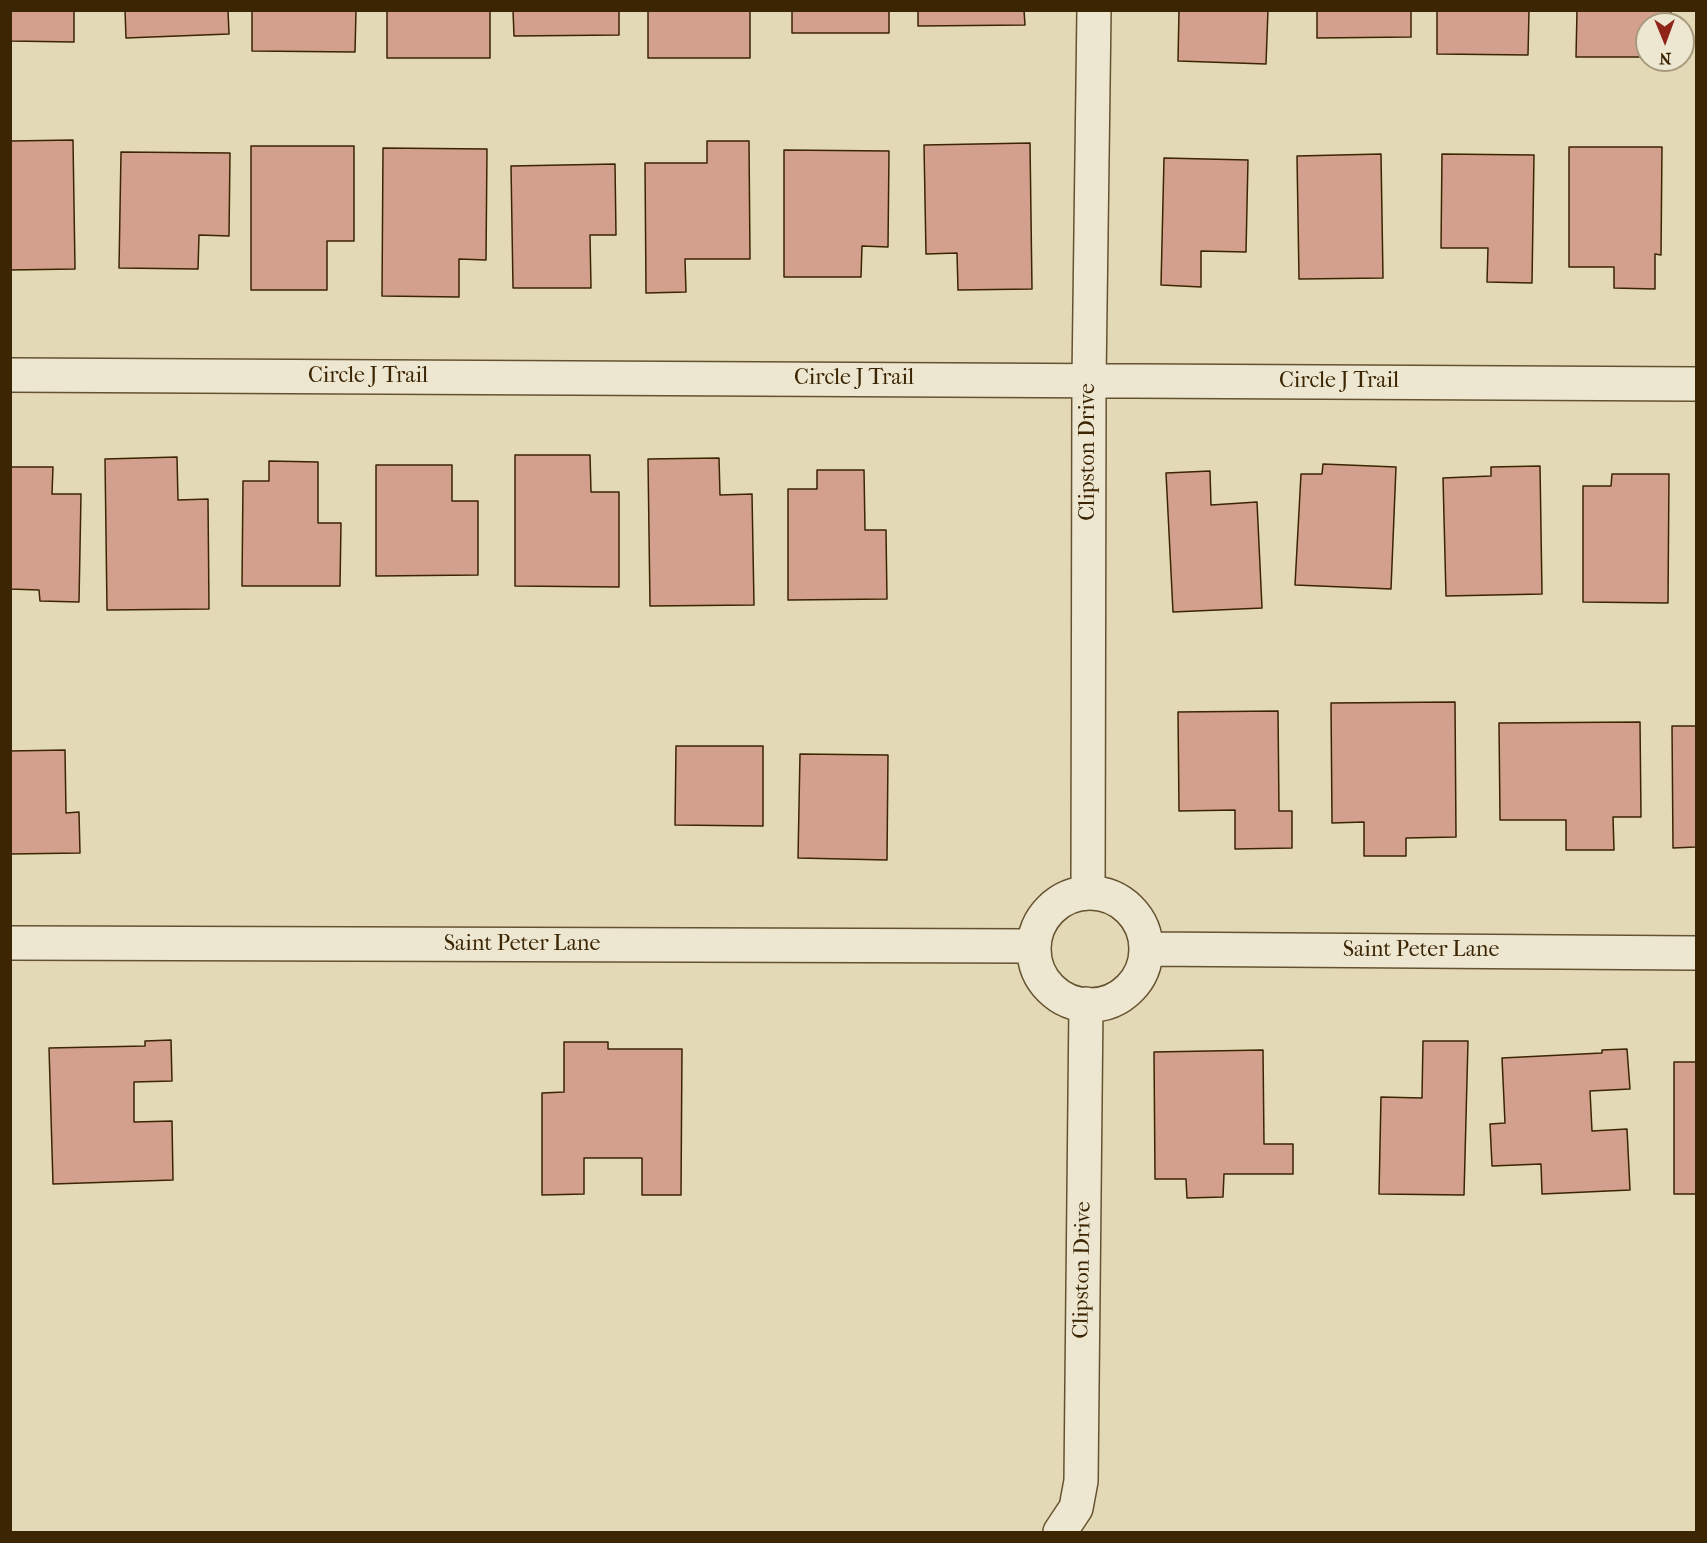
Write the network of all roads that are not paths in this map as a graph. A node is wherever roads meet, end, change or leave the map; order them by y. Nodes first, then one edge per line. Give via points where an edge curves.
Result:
1 (1094, 10) edge
2 (10, 375) edge
3 (1089, 380) junction
4 (1696, 384) edge
5 (1088, 893) junction
6 (10, 943) edge
7 (1034, 946) junction
8 (1146, 949) junction
9 (1696, 953) edge
10 (1086, 1004) junction
11 (1061, 1532) edge

1 - 3 street, Clipston Drive
2 - 3 street, Circle J Trail
3 - 4 street, Circle J Trail
3 - 5 street, Clipston Drive
5 - 7 street via 1057,903 1045,915
5 - 8 street via 1117,900 1129,909 1141,927
6 - 7 street, Saint Peter Lane
7 - 10 street via 1035,960 1048,986 1065,998
8 - 9 street, Saint Peter Lane
8 - 10 street via 1138,978 1128,990 1101,1003
10 - 11 street, Clipston Drive via 1081,1481 1076,1508

